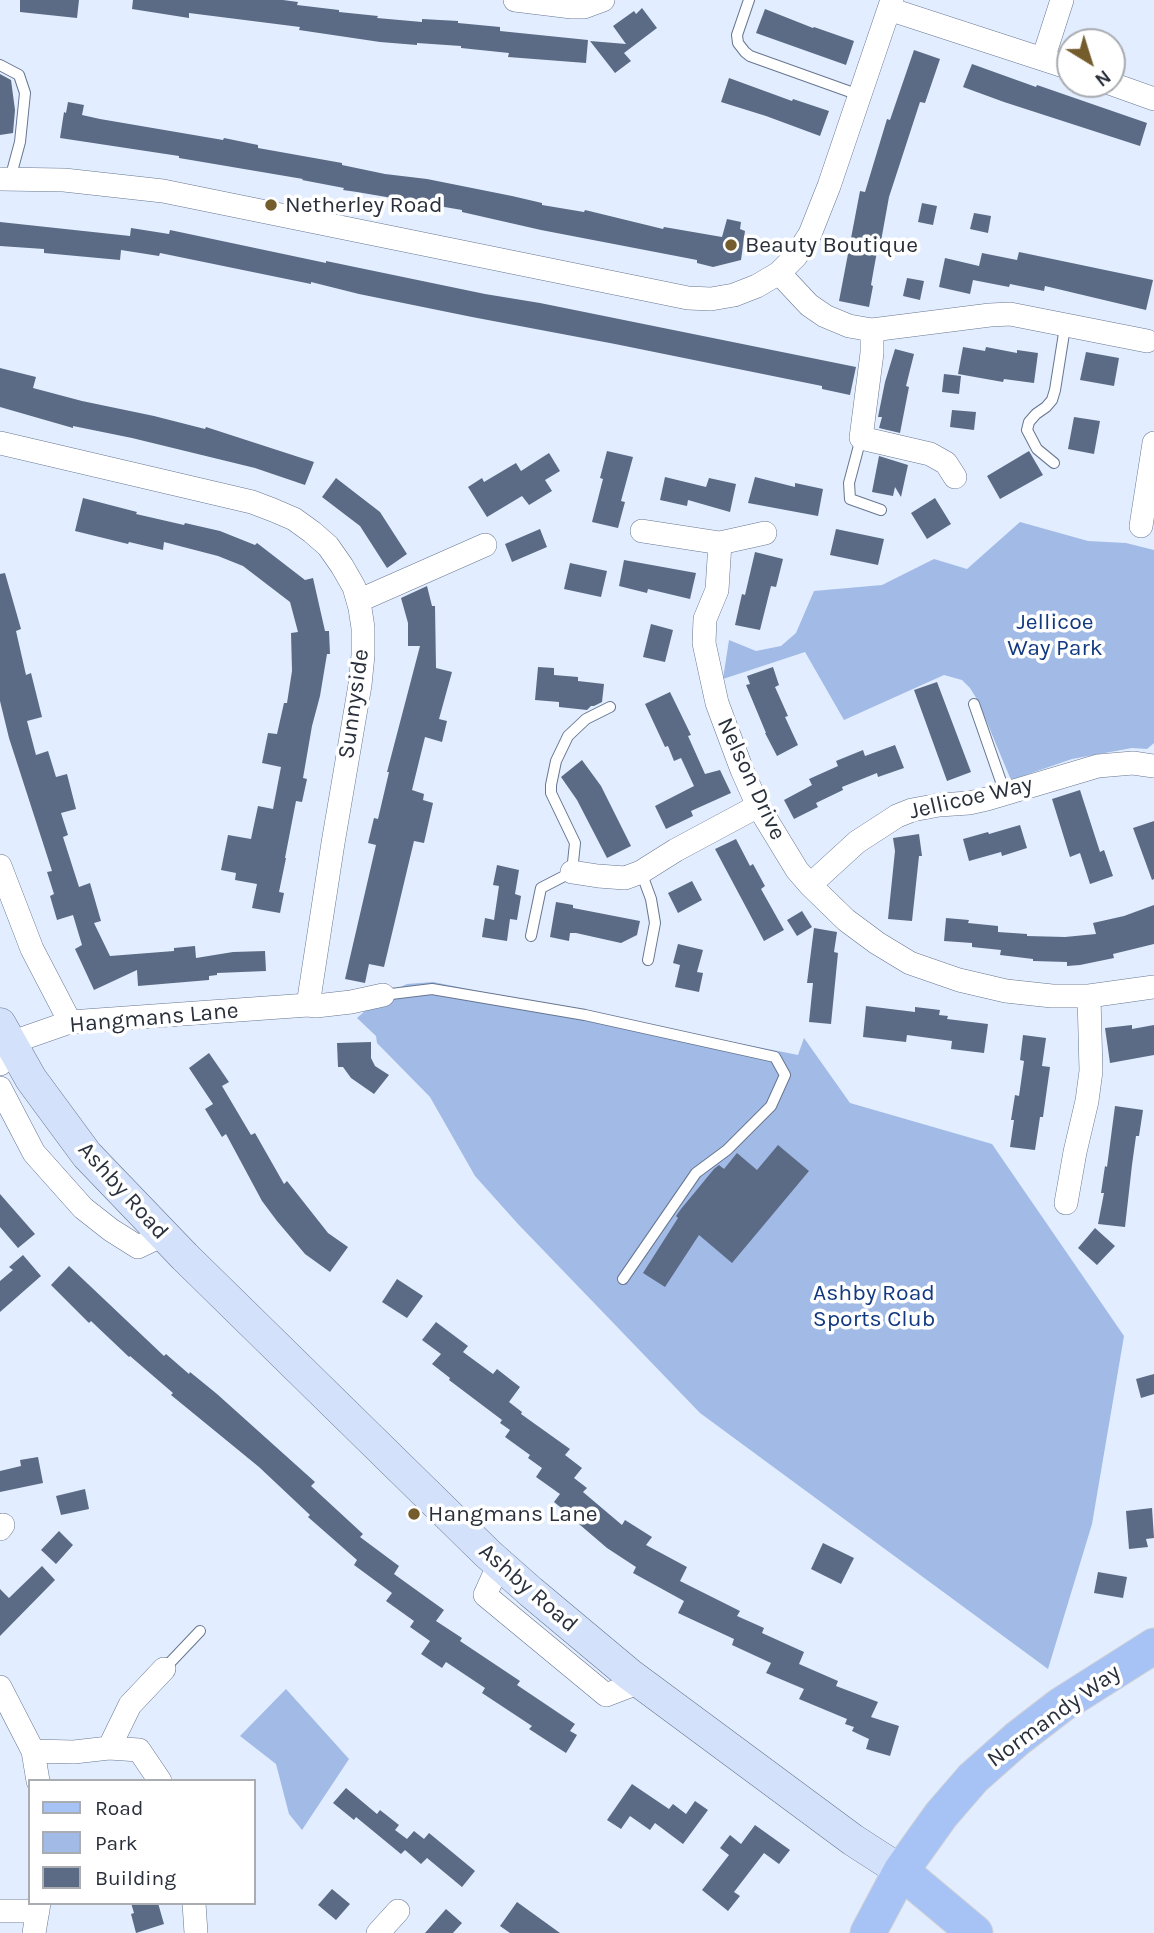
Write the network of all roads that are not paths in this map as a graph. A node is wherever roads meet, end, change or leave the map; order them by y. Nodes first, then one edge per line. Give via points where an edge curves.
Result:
1 (515, 0) edge
2 (603, 0) edge
3 (749, 0) edge
4 (1062, 0) edge
5 (891, 5) edge
6 (1043, 59) junction
7 (1056, 63) edge
8 (0, 65) edge
9 (1126, 89) edge
10 (859, 95) junction
11 (1154, 99) edge
12 (5, 179) edge
13 (779, 273) junction
14 (1065, 327) junction
15 (872, 330) junction
16 (1147, 341) dead end
17 (861, 438) junction
18 (0, 443) edge
19 (1154, 443) edge
20 (1054, 463) dead end
21 (955, 477) dead end
22 (881, 510) dead end
23 (1142, 526) dead end
24 (642, 531) dead end
25 (765, 533) dead end
26 (720, 544) junction
27 (485, 545) dead end
28 (358, 601) junction
29 (974, 704) dead end
30 (610, 707) dead end
31 (1154, 766) edge
32 (1006, 793) junction
33 (758, 806) junction
34 (0, 866) edge
35 (572, 872) junction
36 (641, 872) junction
37 (810, 885) junction
38 (531, 936) dead end
39 (648, 960) dead end
40 (1154, 987) edge
41 (383, 995) joint
42 (1089, 996) junction
43 (308, 1005) junction
44 (70, 1022) junction
45 (3, 1044) edge
46 (0, 1088) edge
47 (1066, 1203) dead end
48 (163, 1236) junction
49 (623, 1279) dead end
50 (200, 1631) dead end
51 (1154, 1646) edge
52 (164, 1669) joint
53 (0, 1687) edge
54 (109, 1748) junction
55 (33, 1751) junction
56 (38, 1779) edge
57 (159, 1779) edge
58 (901, 1871) junction
59 (194, 1905) edge
60 (0, 1910) edge
61 (398, 1911) dead end
62 (37, 1916) edge
63 (196, 1933) edge
64 (378, 1933) edge
65 (868, 1933) edge
66 (975, 1933) edge

1 - 2 street via 572,7
3 - 10 lane via 737,35 745,52
4 - 6 street
5 - 6 street
5 - 10 street
6 - 7 street
8 - 12 lane via 19,75 25,93 20,142
9 - 11 street
10 - 13 street via 810,234
12 - 13 street via 163,191 688,298 734,295
13 - 15 street via 825,316
14 - 15 street via 1010,314
14 - 16 street
14 - 20 lane via 1052,400 1029,422 1027,430 1037,449
15 - 17 street
17 - 21 street via 930,454 946,463
17 - 22 lane via 849,483 850,499
18 - 28 street, Sunnyside via 252,502 294,519 328,546
19 - 23 street
24 - 26 street
25 - 26 street
26 - 33 street, Nelson Drive via 718,590 705,619 704,643 717,703
27 - 28 street
28 - 43 street, Sunnyside via 363,628 360,685
29 - 32 lane
30 - 35 lane via 586,719 568,736 556,761 551,793 575,843
31 - 32 street, Jellicoe Way via 1098,766
32 - 37 street, Jellicoe Way via 897,816 857,842
33 - 36 street
33 - 37 street, Nelson Drive
34 - 44 street via 32,949
35 - 36 street via 625,878
35 - 38 lane via 541,888
36 - 39 lane via 655,923
37 - 42 street, Nelson Drive via 856,928 922,967 1006,991
40 - 42 street, Nelson Drive
41 - 43 street, Hangmans Lane
41 - 49 lane via 432,989 584,1015 775,1058 785,1075 771,1106 727,1150 696,1173
42 - 47 street via 1091,1071
43 - 44 street, Hangmans Lane
44 - 45 street, Hangmans Lane
45 - 48 main road, Ashby Road via 87,1155
46 - 48 street via 34,1153 83,1208 138,1247
48 - 58 main road, Ashby Road via 407,1476 579,1634
50 - 52 lane
51 - 58 main road, Normandy Way via 1061,1705 973,1778
52 - 54 street via 130,1705
53 - 55 street
54 - 55 street
54 - 57 street via 139,1750
55 - 56 street
58 - 65 main road, Normandy Way
58 - 66 main road, Ashby Road
59 - 63 street
60 - 62 street
61 - 64 street

